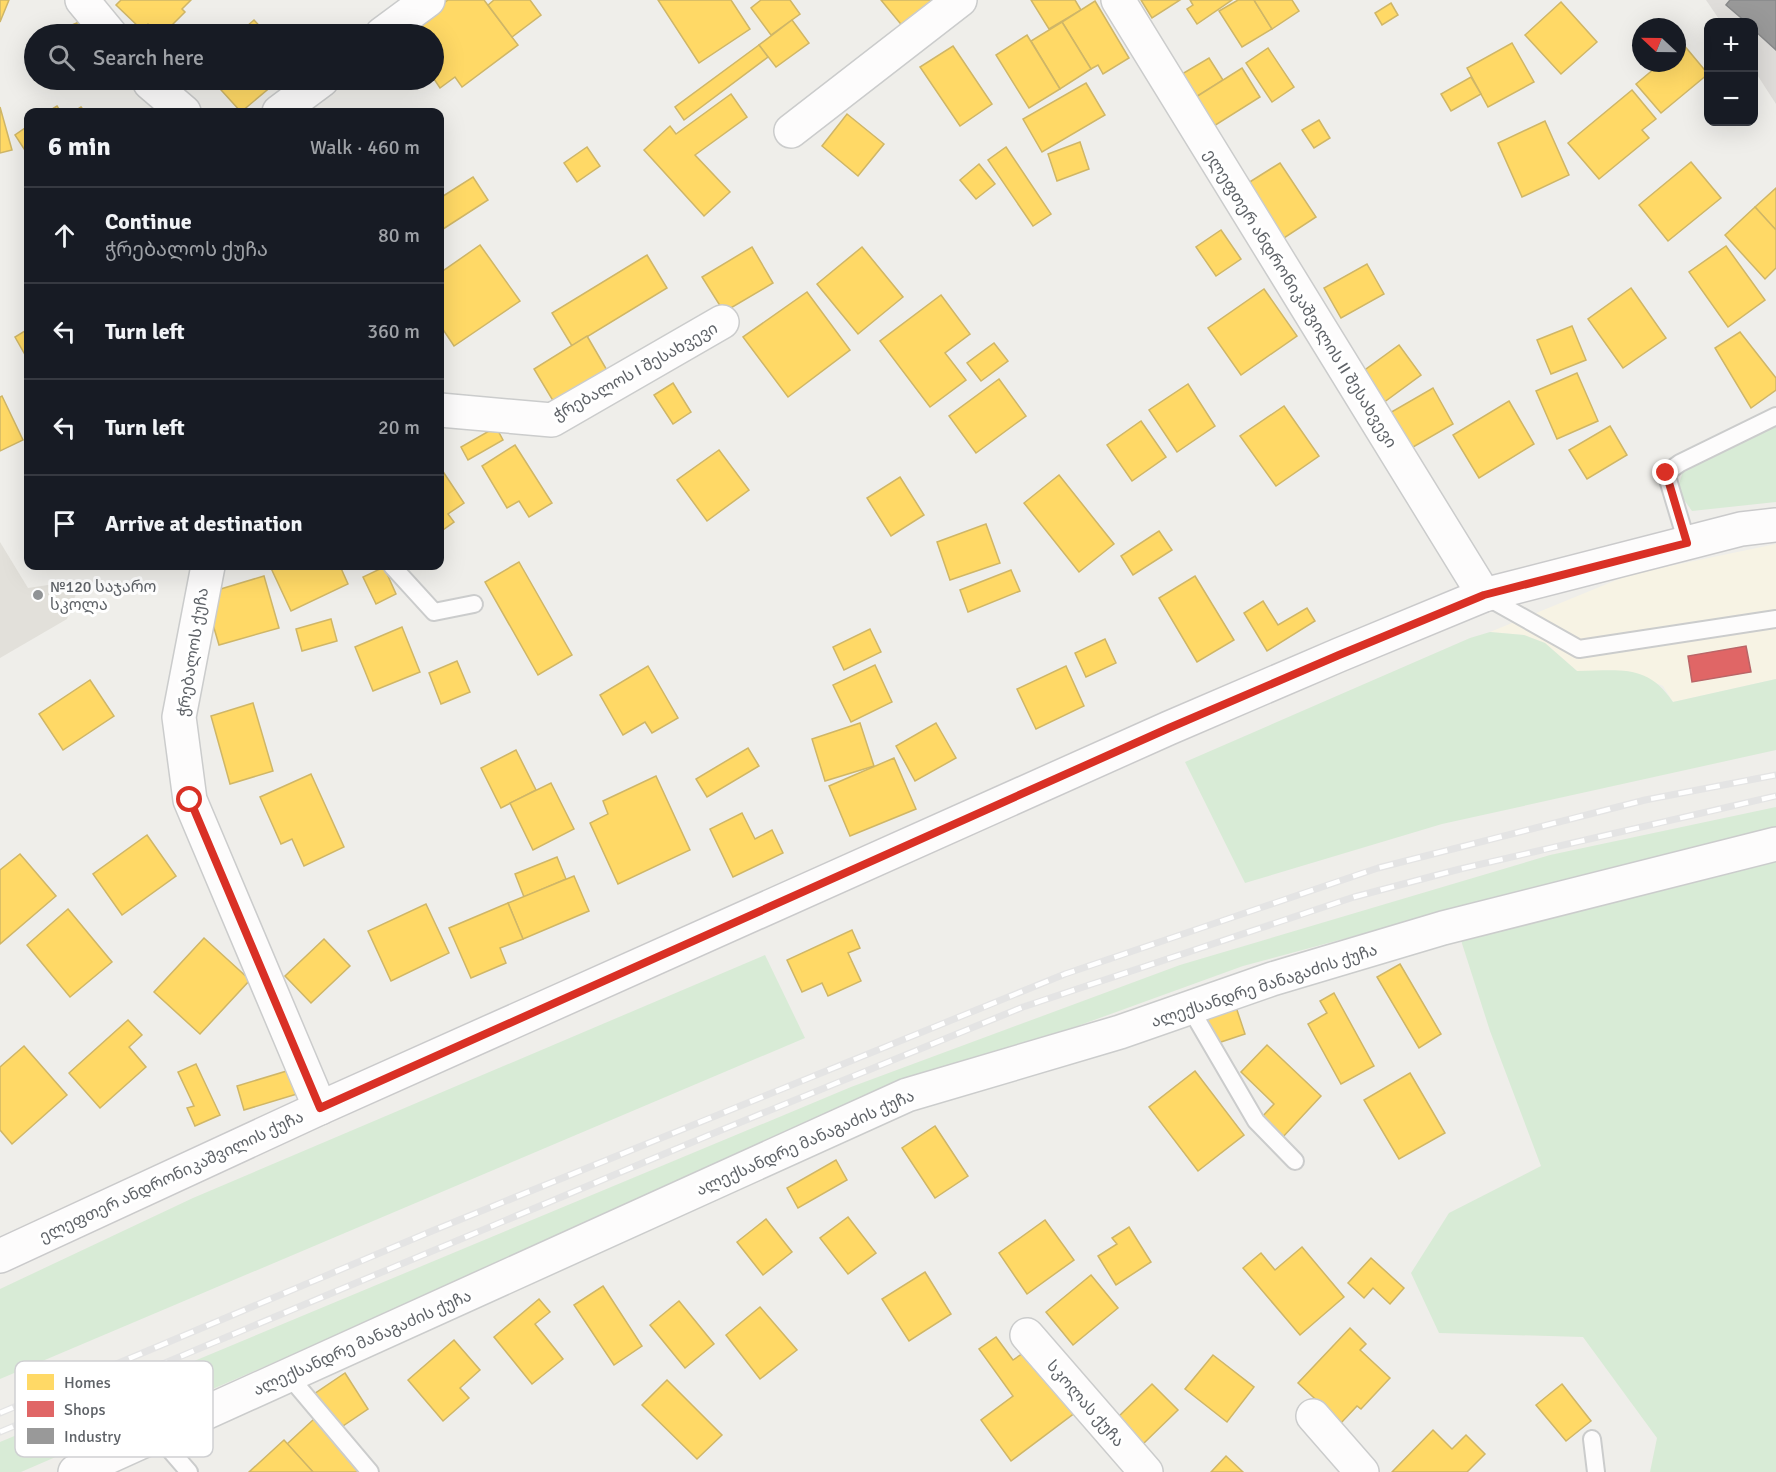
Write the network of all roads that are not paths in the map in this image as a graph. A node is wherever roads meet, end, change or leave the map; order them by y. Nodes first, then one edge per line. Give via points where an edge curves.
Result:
1 (82, 0) edge
2 (428, 0) edge
3 (960, 0) edge
4 (1118, 0) edge
5 (102, 24) edge
6 (396, 24) edge
7 (309, 90) edge
8 (152, 92) edge
9 (178, 108) edge
10 (284, 108) edge
11 (791, 131) dead end
12 (722, 322) dead end
13 (444, 409) edge
14 (1776, 416) edge
15 (1776, 525) edge
16 (1687, 543) junction
17 (207, 570) edge
18 (397, 570) edge
19 (1484, 595) junction
20 (474, 604) dead end
21 (1776, 619) edge
22 (1776, 844) edge
23 (1190, 1008) junction
24 (320, 1108) junction
25 (1295, 1161) dead end
26 (0, 1256) edge
27 (1027, 1335) dead end
28 (288, 1375) junction
29 (213, 1409) edge
30 (1313, 1416) dead end
31 (1592, 1439) dead end
32 (108, 1457) edge
33 (176, 1457) edge
34 (75, 1472) edge
35 (189, 1472) edge
36 (370, 1472) edge
37 (1146, 1472) edge
38 (1362, 1472) edge
39 (1596, 1472) edge

1 - 5 street
2 - 6 street
3 - 11 street
4 - 19 street, ელეფთერ ანდრონიკაშვილის II შესახვევი
7 - 10 street
8 - 9 street
12 - 13 street, ჭრებალოს I შესახვევი via 552,420
14 - 16 lane via 1666,473
15 - 16 street, ელეფთერ ანდრონიკაშვილის ქუჩა via 1741,529
16 - 19 street, ელეფთერ ანდრონიკაშვილის ქუჩა
17 - 24 street, ჭრებალოს ქუჩა via 179,717 190,800
18 - 20 lane via 434,612
19 - 21 lane via 1579,650
19 - 24 street, ელეფთერ ანდრონიკაშვილის ქუჩა via 1169,728
22 - 23 street, ალექსანდრე მანაგაძის ქუჩა via 1443,928
23 - 25 lane via 1256,1120
23 - 28 street, ალექსანდრე მანაგაძის ქუჩა via 907,1095
24 - 26 street, ელეფთერ ანდრონიკაშვილის ქუჩა
27 - 37 street, სკოლას ქუჩა
28 - 29 street, ალექსანდრე მანაგაძის ქუჩა
28 - 36 lane
30 - 38 street
31 - 39 lane
32 - 34 street, ალექსანდრე მანაგაძის ქუჩა
33 - 35 lane

